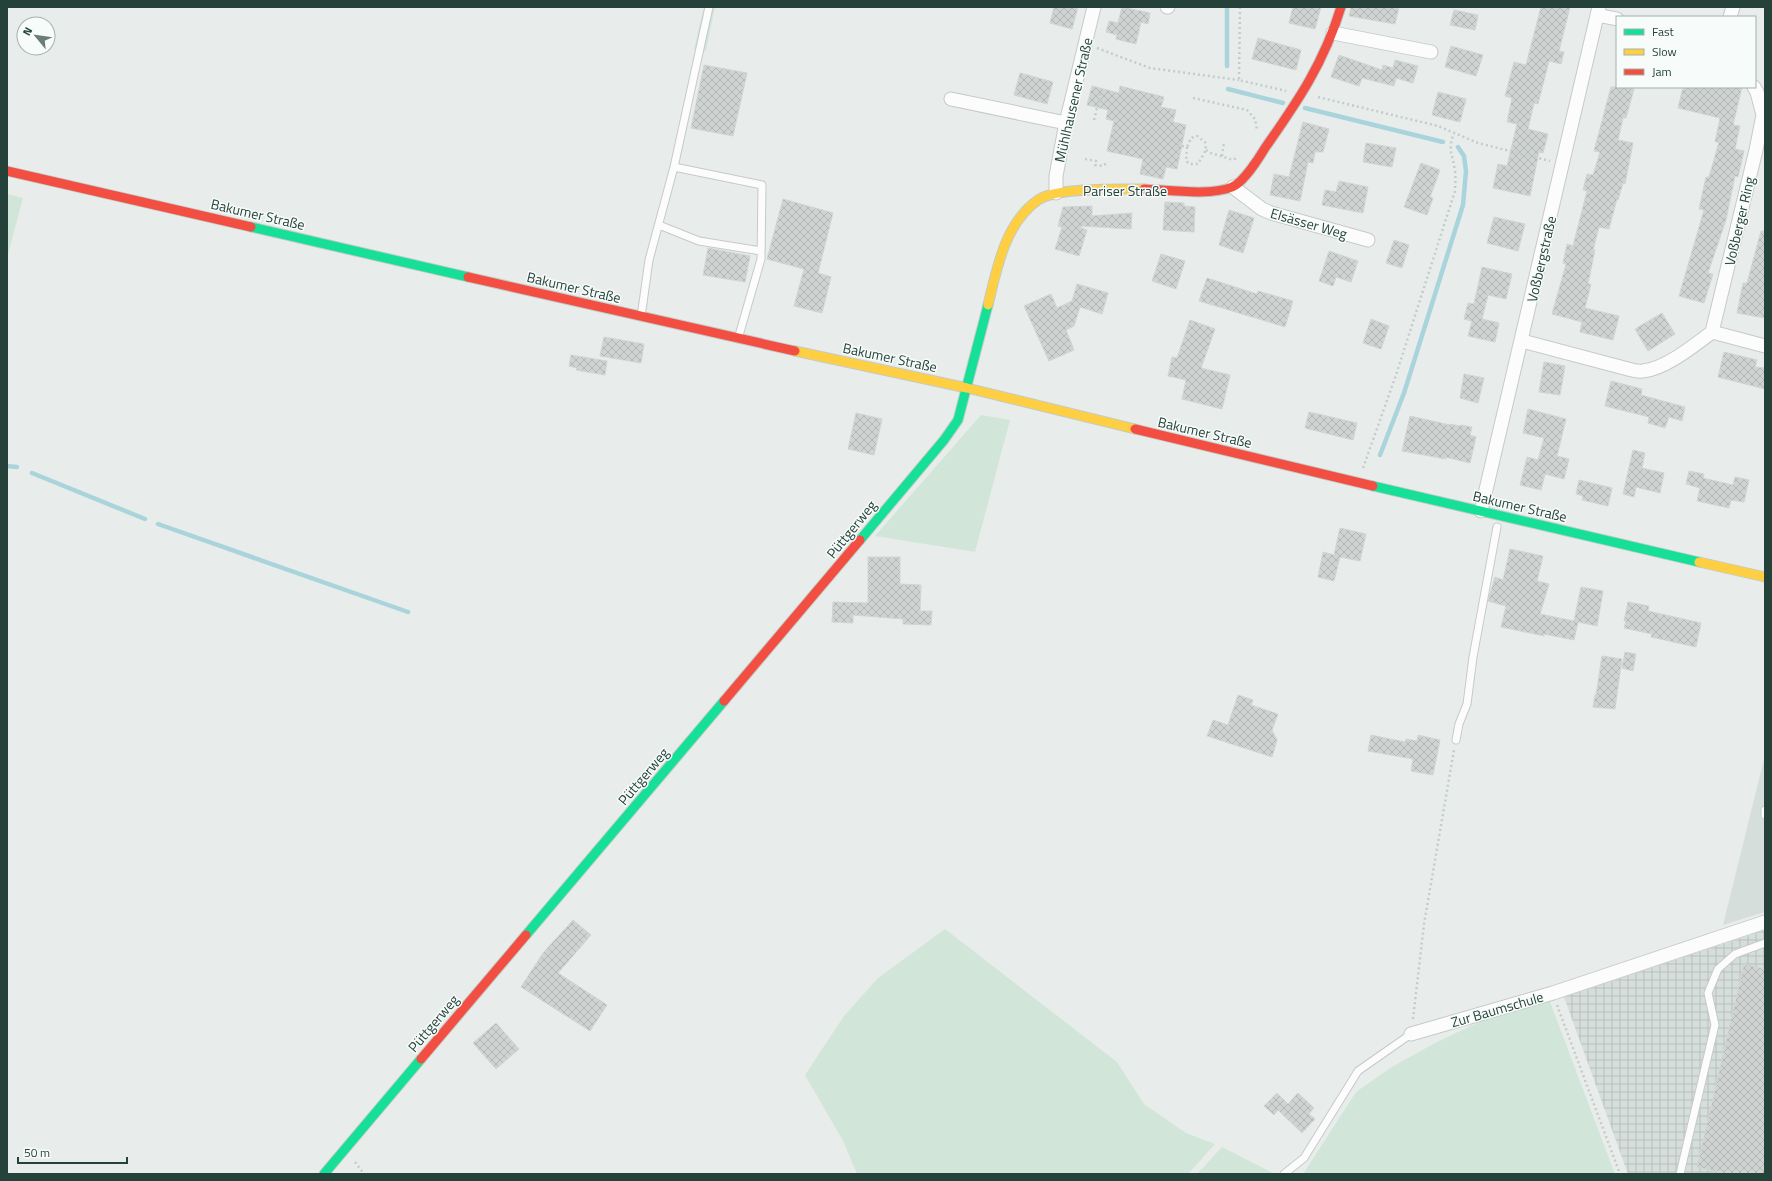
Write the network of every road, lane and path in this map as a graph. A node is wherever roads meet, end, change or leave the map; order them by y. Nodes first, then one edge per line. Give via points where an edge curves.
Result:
1 (709, 7) edge
2 (1094, 7) edge
3 (1240, 7) edge
4 (1340, 7) edge
5 (1598, 11) edge
6 (1616, 19) edge
7 (1333, 33) junction
8 (1085, 45) junction
9 (1431, 52) dead end
10 (1239, 80) junction
11 (1102, 88) dead end
12 (1755, 88) edge
13 (1302, 95) junction
14 (1193, 98) dead end
15 (951, 99) dead end
16 (1099, 101) junction
17 (1109, 103) dead end
18 (1094, 120) dead end
19 (1066, 123) junction
20 (1454, 133) junction
21 (1256, 134) dead end
22 (1224, 142) dead end
23 (1178, 145) dead end
24 (1187, 147) junction
25 (1206, 150) junction
26 (1241, 154) dead end
27 (1222, 156) junction
28 (1085, 159) dead end
29 (1107, 163) dead end
30 (1562, 164) junction
31 (674, 167) junction
32 (7, 171) edge
33 (1233, 187) junction
34 (1056, 193) junction
35 (659, 225) junction
36 (1368, 240) dead end
37 (761, 251) junction
38 (641, 317) junction
39 (1712, 332) junction
40 (738, 339) junction
41 (1522, 341) junction
42 (1765, 346) edge
43 (967, 388) junction
44 (1359, 483) junction
45 (1481, 511) junction
46 (1498, 527) dead end
47 (1765, 577) edge
48 (1456, 740) joint
49 (1765, 810) edge
50 (1765, 814) edge
51 (1765, 922) edge
52 (1765, 943) edge
53 (1553, 993) junction
54 (1411, 1034) junction
55 (324, 1174) edge
56 (1284, 1174) edge
57 (1620, 1174) edge
58 (1680, 1174) edge

1 - 31 lane
2 - 8 street, Mühlhausener Straße
3 - 10 path
4 - 7 main road
5 - 6 street
5 - 30 street, Voßbergstraße
7 - 9 street
7 - 13 main road
8 - 10 path via 1150,68
8 - 19 street, Mühlhausener Straße
10 - 13 path
11 - 16 path
12 - 39 street, Voßberger Ring via 1763,115
13 - 20 path via 1438,126
13 - 33 main road via 1251,170
14 - 21 path via 1247,110 1255,119
15 - 19 street
16 - 17 path
16 - 18 path
19 - 34 street, Mühlhausener Straße via 1056,176
20 - 30 path via 1478,143
20 - 44 path via 1450,142 1450,153 1455,171 1455,191
22 - 27 path
23 - 24 path
24 - 25 path via 1191,138 1197,136 1205,142
24 - 25 path via 1186,162 1194,165 1202,160
25 - 27 path
26 - 27 path via 1233,160
28 - 29 path via 1096,161 1095,165 1103,166
30 - 41 street, Voßbergstraße
31 - 35 lane
31 - 37 lane via 762,185
32 - 38 main road, Bakumer Straße
33 - 34 main road, Pariser Straße via 1212,191 1137,189
33 - 36 street, Elsässer Weg via 1271,213
34 - 43 main road, Pariser Straße via 1039,199 1021,217 1009,236 1000,258
35 - 37 lane via 699,241
35 - 38 lane via 649,260
37 - 40 lane via 761,259
38 - 40 main road, Bakumer Straße
39 - 41 street via 1662,365 1644,371
39 - 42 street
40 - 43 main road, Bakumer Straße
41 - 45 street, Voßbergstraße
43 - 44 main road, Bakumer Straße
43 - 55 main road, Püttgerweg via 958,420 944,440
44 - 45 main road, Bakumer Straße
45 - 47 main road, Bakumer Straße
46 - 48 lane via 1473,657 1467,704
48 - 54 path via 1424,924
49 - 50 lane
51 - 53 street, Zur Baumschule
52 - 58 lane via 1735,954 1718,969 1708,993 1715,1025
53 - 54 street, Zur Baumschule
53 - 57 path
54 - 56 lane, Zur Baumschule via 1358,1071 1304,1158

